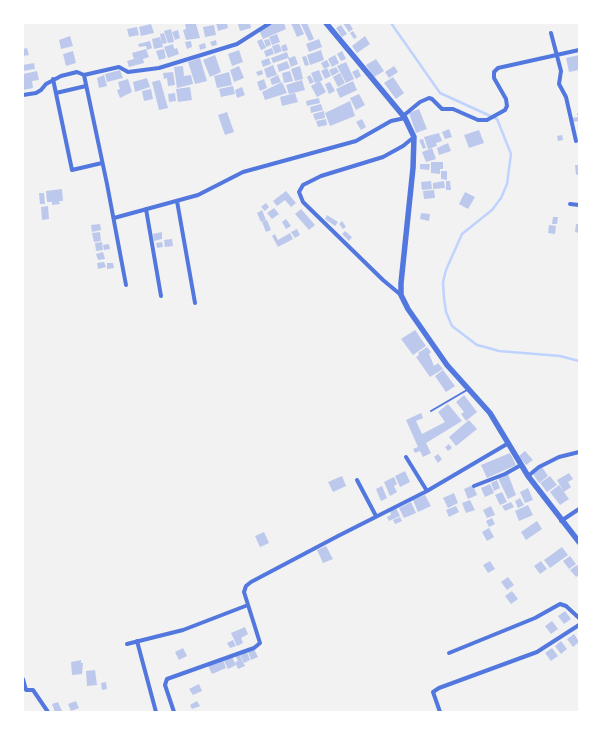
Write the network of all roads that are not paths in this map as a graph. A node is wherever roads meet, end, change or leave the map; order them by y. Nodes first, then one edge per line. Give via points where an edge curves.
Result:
1 (270, 23) edge
2 (326, 23) edge
3 (551, 33) dead end
4 (579, 50) edge
5 (556, 56) junction
6 (84, 75) junction
7 (53, 79) junction
8 (86, 86) junction
9 (56, 93) junction
10 (23, 95) edge
11 (404, 117) junction
12 (414, 137) junction
13 (576, 141) dead end
14 (102, 163) junction
15 (72, 170) junction
16 (66, 172) dead end
17 (177, 201) junction
18 (570, 204) dead end
19 (579, 205) edge
20 (146, 209) junction
21 (114, 218) junction
22 (126, 285) dead end
23 (401, 295) junction
24 (161, 296) dead end
25 (195, 303) dead end
26 (468, 390) junction
27 (431, 411) dead end
28 (507, 444) junction
29 (579, 452) edge
30 (406, 457) dead end
31 (521, 465) junction
32 (528, 476) junction
33 (357, 480) dead end
34 (474, 486) dead end
35 (427, 491) junction
36 (579, 509) edge
37 (376, 516) junction
38 (561, 521) junction
39 (579, 542) edge
40 (248, 605) junction
41 (579, 618) edge
42 (579, 625) edge
43 (136, 641) junction
44 (127, 644) dead end
45 (449, 653) dead end
46 (23, 679) edge
47 (48, 712) edge
48 (156, 712) edge
49 (174, 712) edge
50 (440, 712) edge

1 - 6 street via 237,44 159,68 128,72 119,67
2 - 11 street
3 - 5 street
4 - 5 street
5 - 11 street via 498,68 494,74 496,83 506,99 505,110 487,120 478,120 453,109 442,109 429,98 420,102
5 - 13 street via 561,71 559,84 566,97
6 - 7 street via 77,72
6 - 8 street
7 - 9 street
7 - 10 street via 36,93
8 - 9 street
8 - 14 street
9 - 15 street
11 - 12 street
11 - 17 street via 391,121 356,141 243,172 204,193
12 - 23 street via 414,168 405,235
12 - 23 street via 383,157 321,176 303,185 299,192 303,202
14 - 15 street
14 - 21 street
15 - 16 street
17 - 20 street
17 - 25 street
18 - 19 street
20 - 21 street
20 - 24 street
21 - 22 street
23 - 26 street via 412,317
26 - 27 lane
26 - 28 street via 490,413
28 - 31 street
28 - 35 street
29 - 32 street via 559,457
30 - 35 street
31 - 32 street
31 - 34 street
32 - 38 street
33 - 37 street
35 - 37 street
36 - 38 street
37 - 40 street via 251,582 245,589
38 - 39 street
40 - 43 street via 183,630
40 - 49 street via 260,640 259,645 167,679 165,685
41 - 45 street via 560,604 535,618
42 - 50 street via 537,652 439,688 433,692
43 - 44 street
43 - 48 street
46 - 47 street via 26,690 33,690

